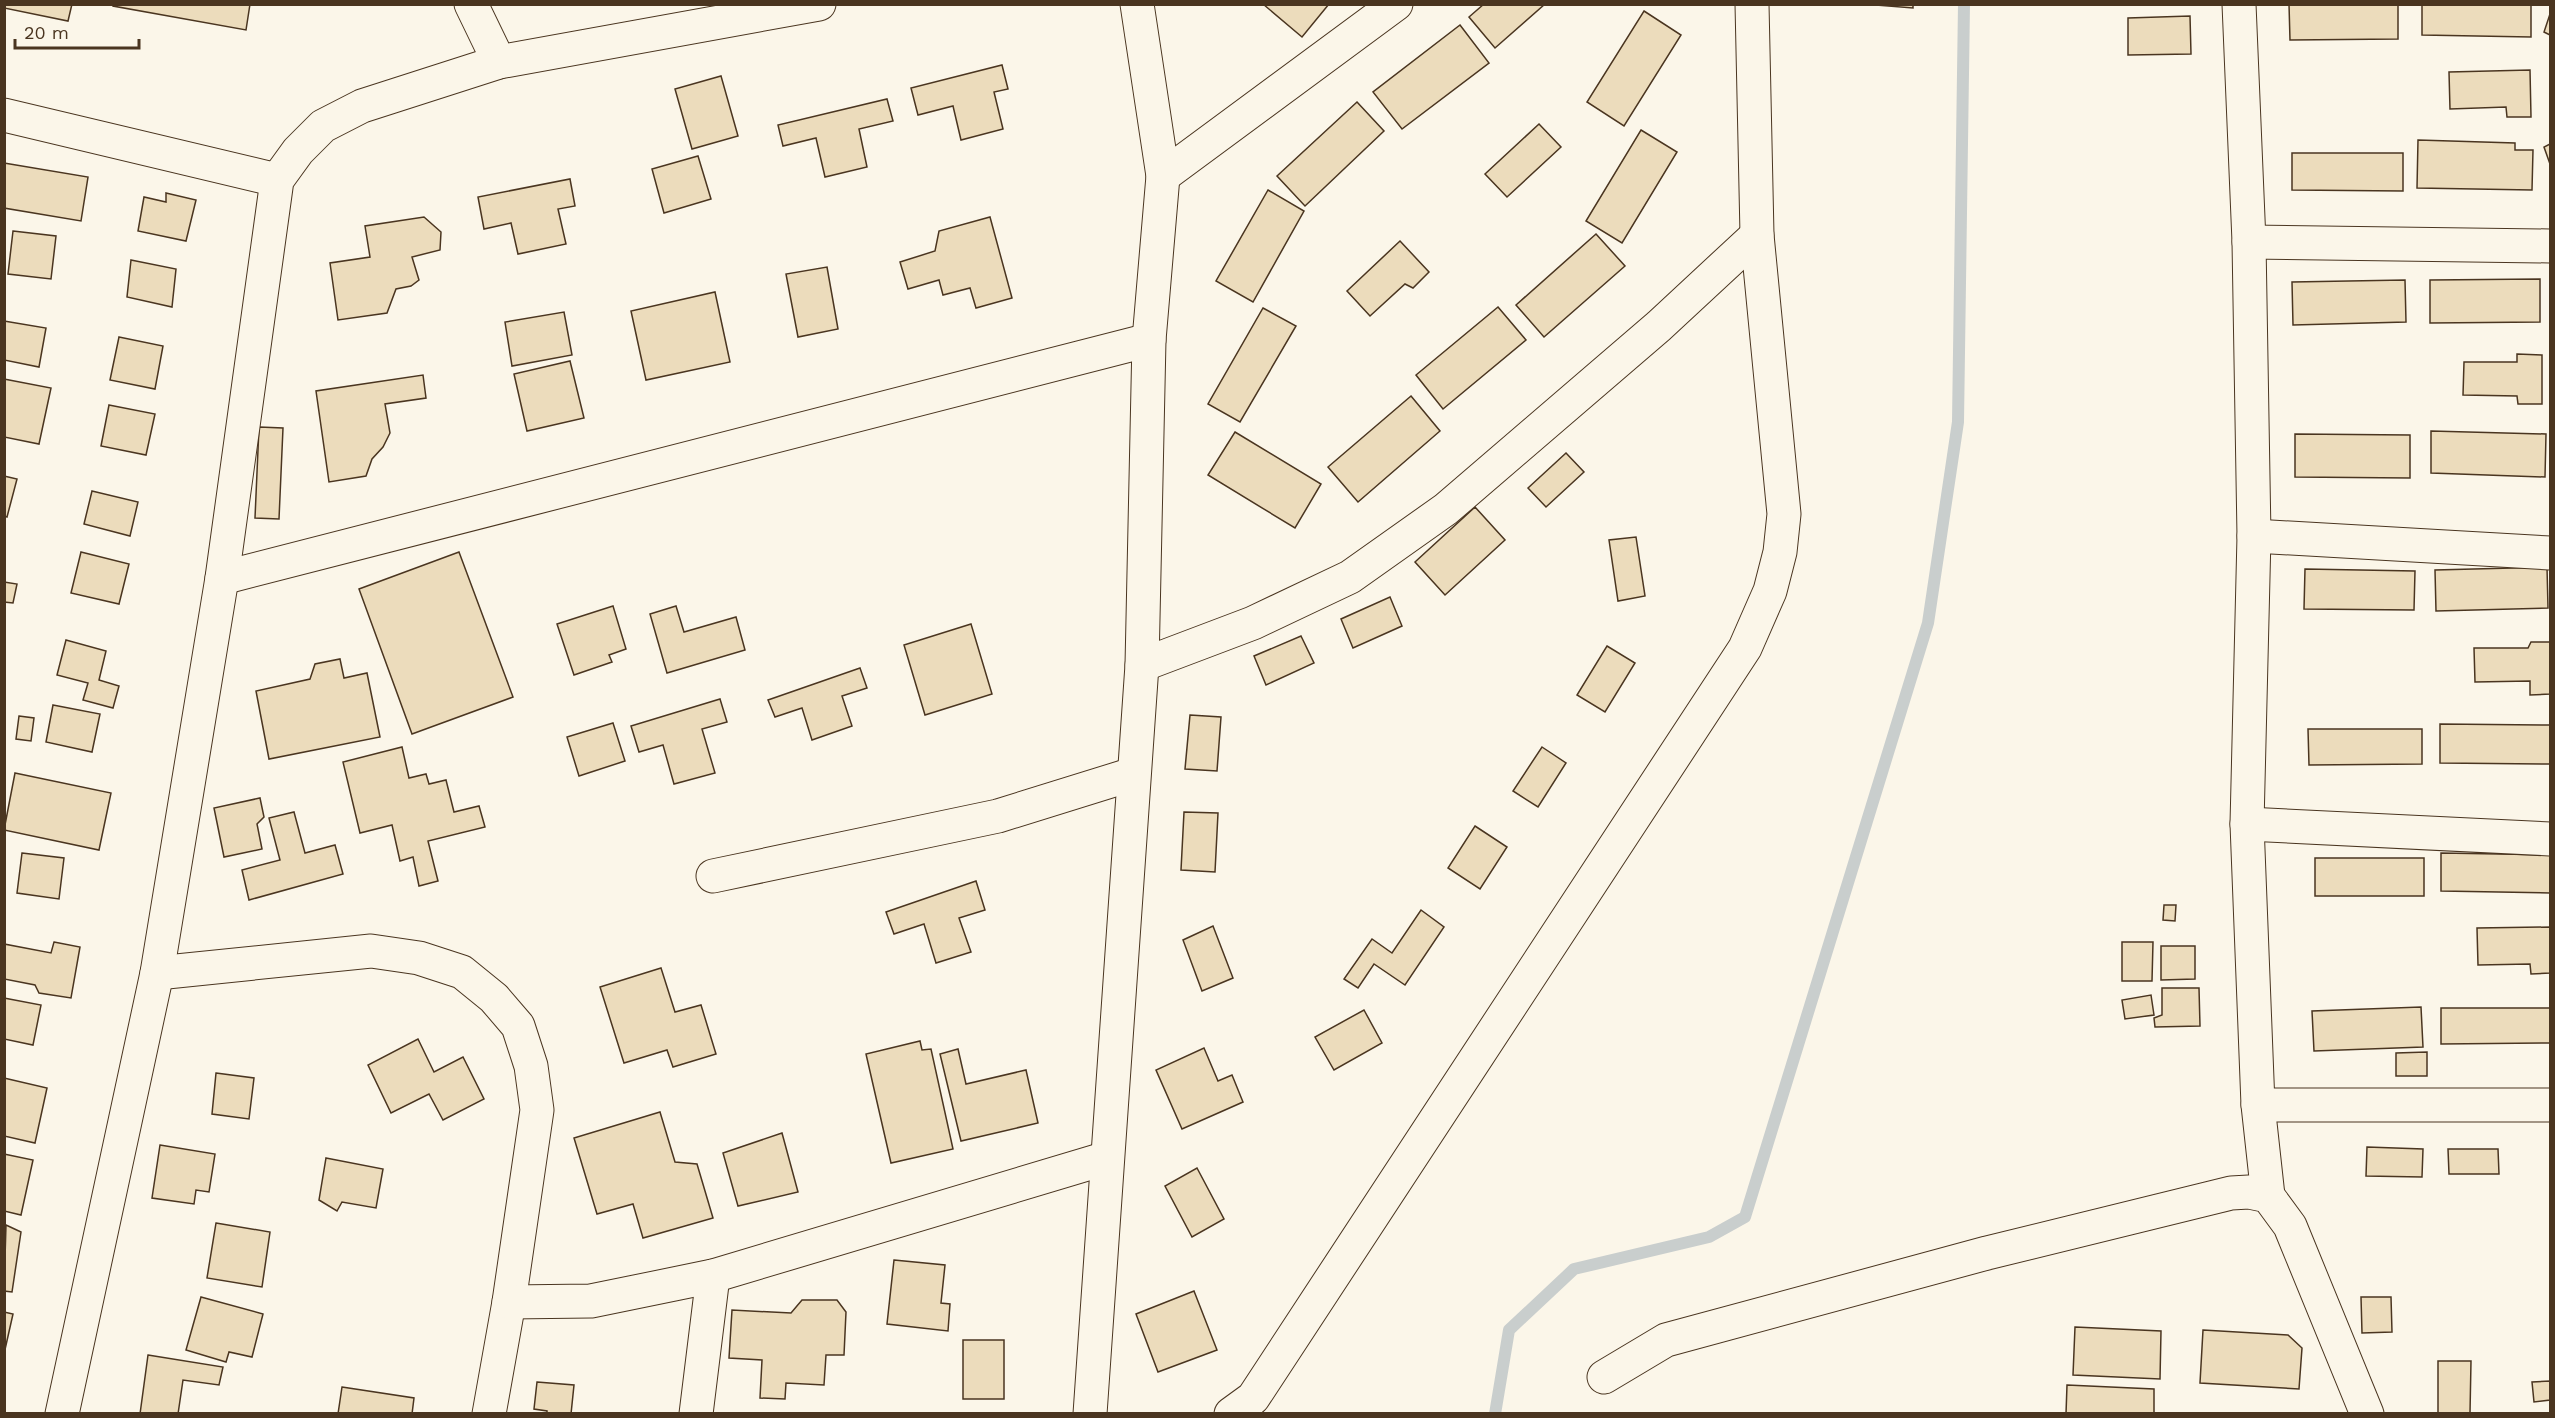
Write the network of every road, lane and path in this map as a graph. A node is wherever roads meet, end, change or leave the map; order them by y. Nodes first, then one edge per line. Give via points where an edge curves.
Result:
1 (471, 4) edge
2 (819, 4) edge
3 (1137, 4) edge
4 (1396, 4) edge
5 (1752, 4) edge
6 (2239, 4) edge
7 (499, 62) junction
8 (4, 115) edge
9 (1163, 176) junction
10 (277, 180) junction
11 (1757, 236) junction
12 (2249, 242) junction
13 (2550, 246) edge
14 (1149, 340) junction
15 (2254, 536) junction
16 (2550, 553) edge
17 (222, 578) junction
18 (1142, 665) junction
19 (1133, 774) junction
20 (2247, 824) junction
21 (2550, 839) edge
22 (713, 876) dead end
23 (157, 973) junction
24 (2258, 1105) junction
25 (2550, 1105) edge
26 (1107, 1158) junction
27 (2268, 1196) junction
28 (713, 1276) junction
29 (509, 1302) junction
30 (1604, 1377) dead end
31 (62, 1413) edge
32 (489, 1413) edge
33 (696, 1413) edge
34 (1090, 1413) edge
35 (1231, 1413) edge
36 (2367, 1413) edge

1 - 7 street
2 - 7 street
3 - 9 street
4 - 9 street
5 - 11 street
6 - 12 street
7 - 10 street via 362,106 323,126
8 - 10 street
9 - 14 street
10 - 17 street
11 - 18 street via 1446,509 1350,577 1253,622
11 - 35 street via 1784,514 1770,591 1749,639 1253,1398
12 - 13 street
12 - 15 street
14 - 17 street
14 - 18 street
15 - 16 street
15 - 20 street
17 - 23 street
18 - 19 street
19 - 22 street via 998,816
19 - 26 street
20 - 21 street
20 - 24 street
23 - 29 street via 371,951 419,958 462,972 494,998 518,1026 531,1066 537,1110
23 - 31 street
24 - 25 street
24 - 27 street
26 - 28 street
26 - 34 street
27 - 30 street via 2249,1192 2220,1196 1700,1330 1666,1340
27 - 36 street via 2290,1226
28 - 29 street via 591,1301
28 - 33 street
29 - 32 street

